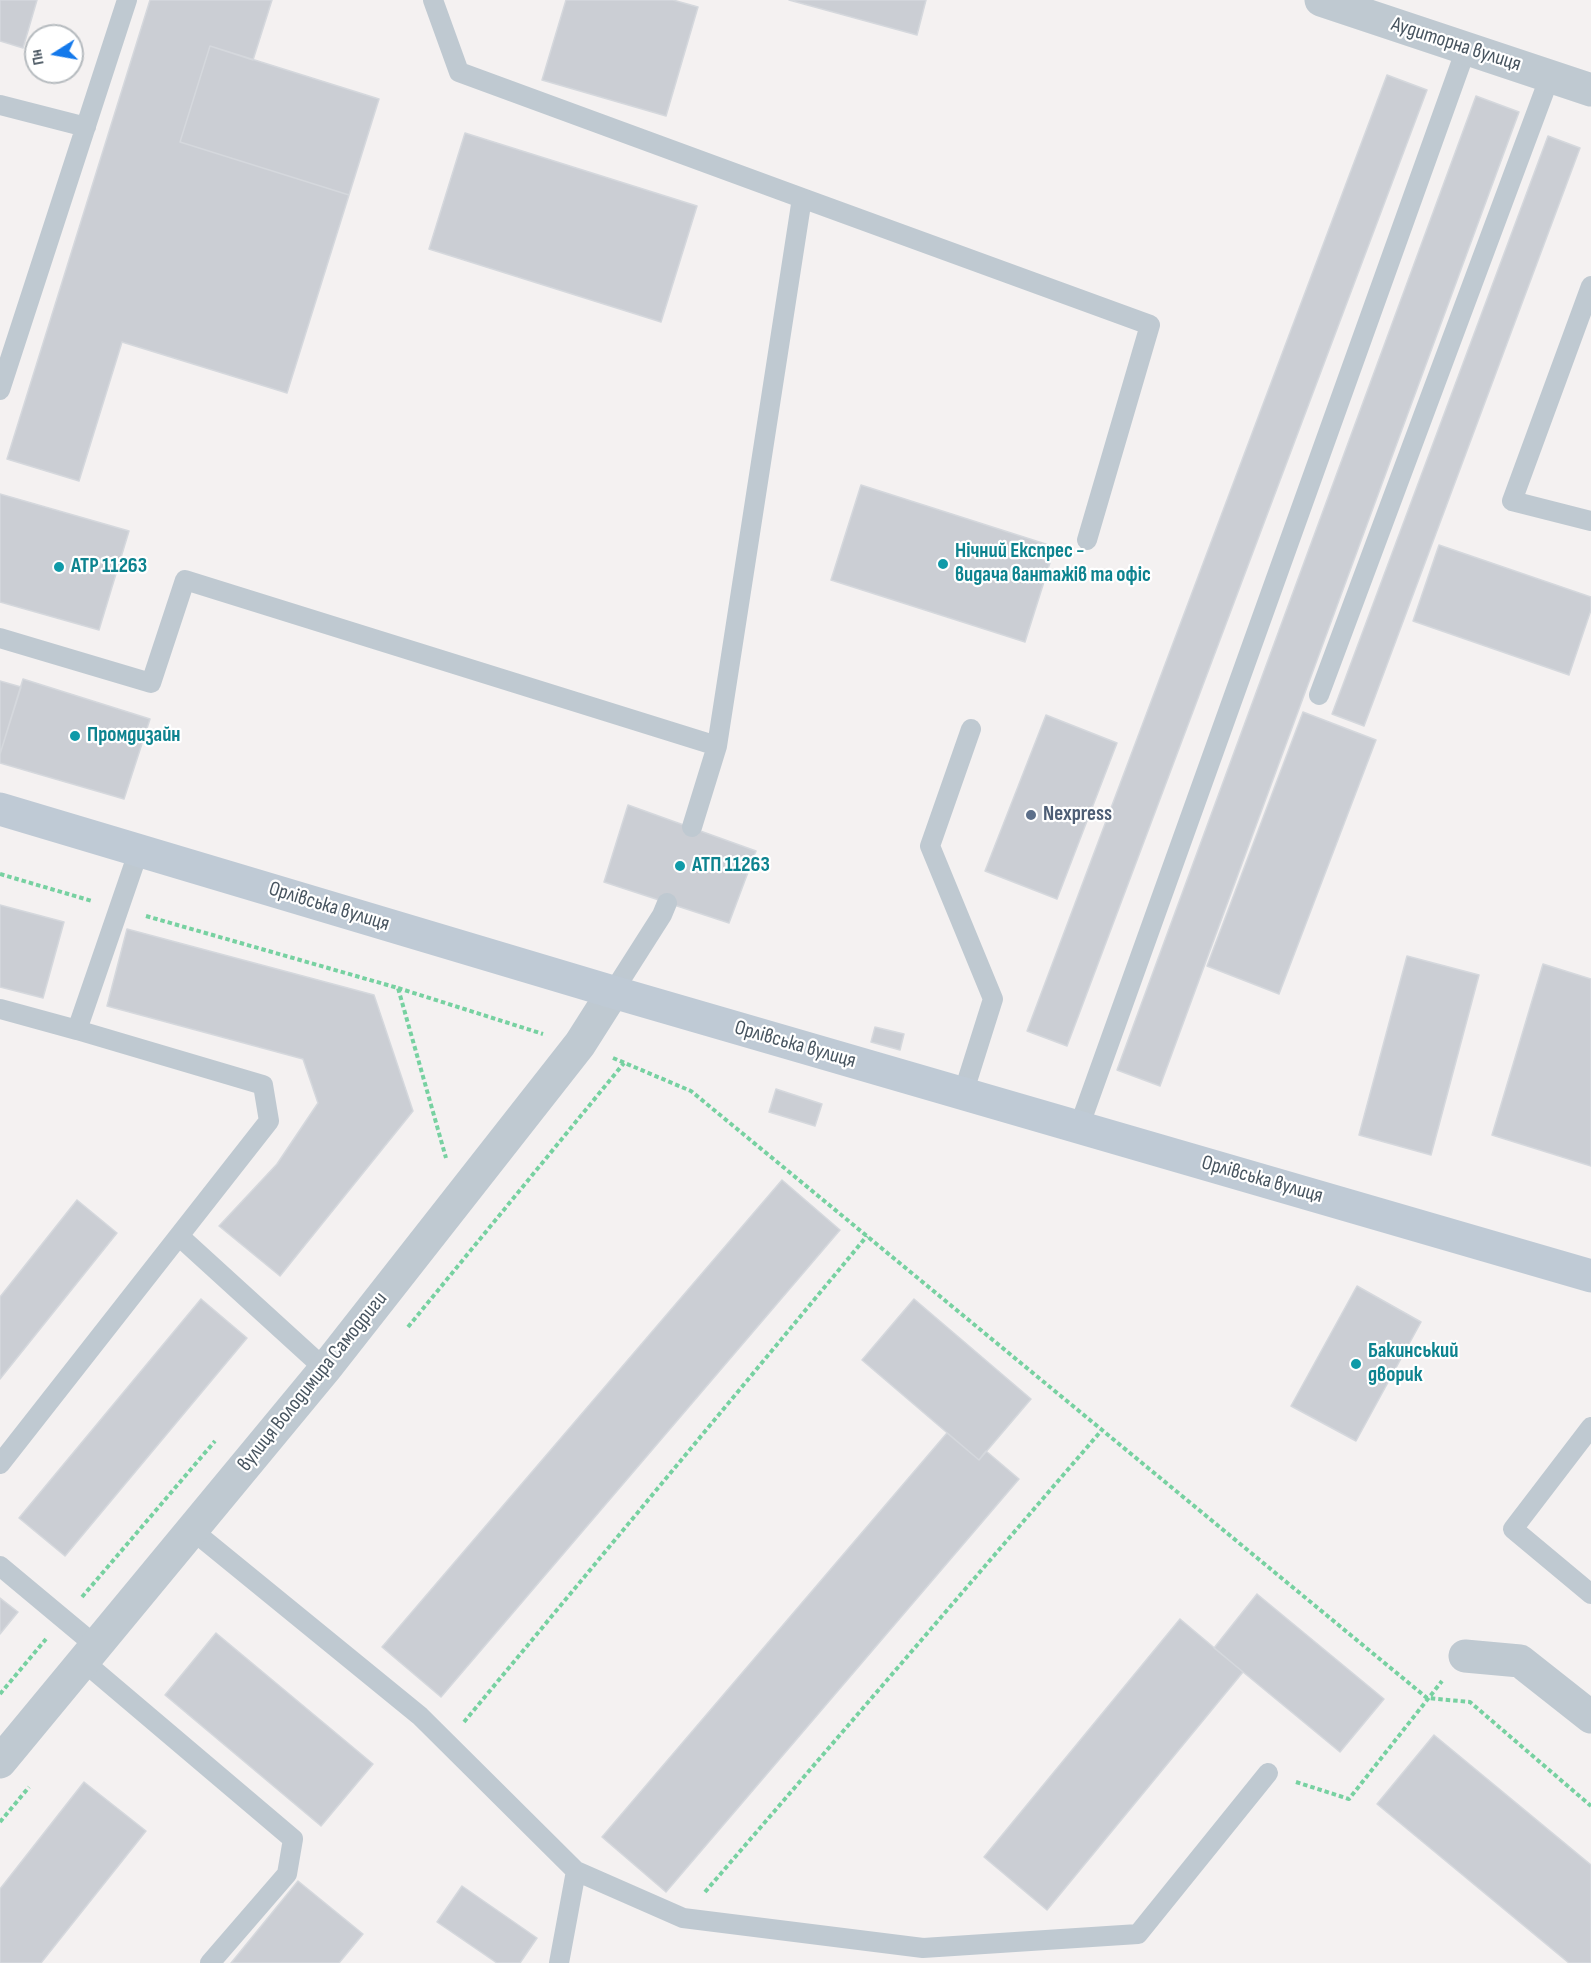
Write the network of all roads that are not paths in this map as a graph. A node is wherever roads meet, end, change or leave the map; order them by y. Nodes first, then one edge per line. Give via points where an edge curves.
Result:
1 (127, 0) edge
2 (434, 0) edge
3 (1321, 0) edge
4 (1466, 49) junction
5 (1550, 76) junction
6 (1591, 90) edge
7 (0, 105) edge
8 (86, 127) junction
9 (802, 198) junction
10 (1591, 286) edge
11 (0, 390) edge
12 (1591, 521) edge
13 (1087, 540) dead end
14 (0, 638) edge
15 (1319, 695) dead end
16 (971, 729) dead end
17 (717, 746) junction
18 (0, 809) edge
19 (692, 828) dead end
20 (139, 850) junction
21 (667, 903) dead end
22 (613, 992) junction
23 (0, 1009) edge
24 (78, 1030) junction
25 (963, 1094) junction
26 (1079, 1127) junction
27 (179, 1236) junction
28 (1591, 1276) edge
29 (326, 1369) junction
30 (1591, 1427) edge
31 (0, 1464) edge
32 (192, 1530) junction
33 (0, 1566) edge
34 (1591, 1594) edge
35 (90, 1653) junction
36 (1465, 1656) road end
37 (1591, 1717) edge
38 (0, 1762) edge
39 (1268, 1773) road end
40 (576, 1871) junction
41 (210, 1963) edge
42 (559, 1963) edge

1 - 8 lane
2 - 9 lane via 459,72
3 - 4 street, Аудиторна вулиця
4 - 5 street, Аудиторна вулиця
4 - 26 lane
5 - 6 street, Аудиторна вулиця
5 - 15 lane
7 - 8 lane
8 - 11 lane
9 - 13 lane via 1150,325
9 - 17 lane
10 - 12 lane via 1512,501
14 - 17 lane via 151,683 185,580
16 - 25 lane via 930,846 993,999
17 - 19 lane
18 - 20 street, Орлівська вулиця
20 - 22 street, Орлівська вулиця
20 - 24 lane
21 - 22 lane
22 - 25 street, Орлівська вулиця
22 - 29 street, вулиця Володимира Самодриги via 580,1044
23 - 24 lane
24 - 27 lane via 263,1085 270,1121
25 - 26 street, Орлівська вулиця
26 - 28 street, Орлівська вулиця
27 - 29 lane
27 - 31 lane
29 - 32 street, вулиця Володимира Самодриги
30 - 34 lane via 1513,1529
32 - 35 street, вулиця Володимира Самодриги
32 - 40 lane via 420,1716
33 - 35 lane via 63,1618
35 - 38 street, вулиця Володимира Самодриги
35 - 41 lane via 293,1839 287,1874
36 - 37 street via 1520,1661
39 - 40 lane via 1138,1934 924,1948 683,1918
40 - 42 lane

